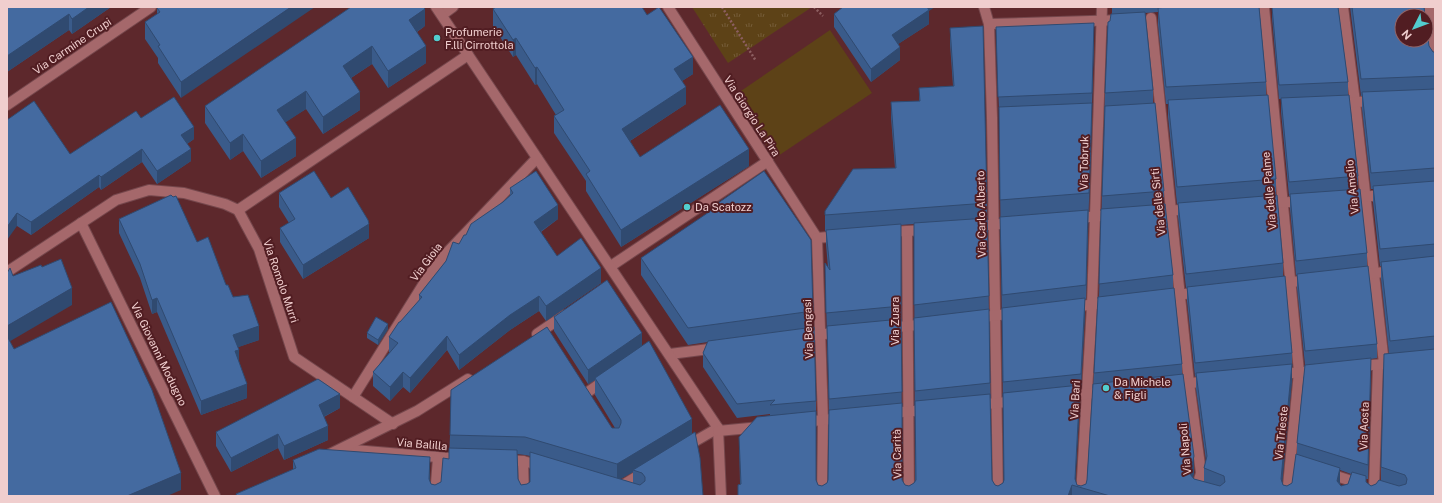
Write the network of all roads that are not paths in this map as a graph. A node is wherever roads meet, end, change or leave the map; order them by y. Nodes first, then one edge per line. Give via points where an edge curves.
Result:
1 (151, 7) edge
2 (453, 7) edge
3 (668, 7) edge
4 (984, 7) edge
5 (1102, 7) edge
6 (1339, 7) edge
7 (1343, 7) edge
8 (1429, 7) edge
9 (1331, 8) edge
10 (439, 11) edge
11 (1265, 11) edge
12 (1101, 22) junction
13 (989, 24) junction
14 (468, 55) junction
15 (1435, 62) edge
16 (1387, 101) edge
17 (1355, 102) junction
18 (7, 104) edge
19 (1325, 104) edge
20 (537, 158) junction
21 (768, 162) junction
22 (1396, 194) edge
23 (1365, 196) junction
24 (1334, 199) edge
25 (1312, 200) edge
26 (1282, 203) junction
27 (1258, 204) edge
28 (1203, 208) edge
29 (238, 210) junction
30 (1171, 211) junction
31 (1141, 213) edge
32 (1126, 214) edge
33 (1095, 217) junction
34 (1064, 219) edge
35 (1024, 222) edge
36 (82, 223) junction
37 (992, 224) junction
38 (961, 227) edge
39 (938, 229) edge
40 (907, 231) junction
41 (877, 233) edge
42 (847, 236) edge
43 (816, 238) junction
44 (611, 266) junction
45 (1404, 270) edge
46 (7, 272) edge
47 (1373, 273) junction
48 (1343, 276) edge
49 (619, 278) junction
50 (1320, 279) edge
51 (1289, 282) junction
52 (607, 286) edge
53 (1258, 286) edge
54 (1211, 291) edge
55 (1180, 295) junction
56 (1151, 298) edge
57 (1121, 301) edge
58 (1092, 304) junction
59 (576, 308) edge
60 (1062, 308) edge
61 (1024, 312) edge
62 (994, 316) junction
63 (962, 320) edge
64 (939, 322) edge
65 (907, 326) junction
66 (875, 329) edge
67 (852, 331) edge
68 (820, 334) junction
69 (788, 338) edge
70 (526, 341) edge
71 (725, 347) edge
72 (670, 354) junction
73 (1406, 362) edge
74 (1381, 364) junction
75 (1346, 368) edge
76 (1330, 369) edge
77 (1299, 372) junction
78 (476, 374) edge
79 (611, 376) edge
80 (1267, 376) edge
81 (1220, 380) edge
82 (1189, 383) junction
83 (1158, 387) edge
84 (1119, 390) edge
85 (585, 394) edge
86 (1087, 394) junction
87 (353, 397) junction
88 (1057, 397) edge
89 (1026, 400) edge
90 (996, 403) junction
91 (967, 406) edge
92 (937, 409) edge
93 (908, 411) junction
94 (877, 414) edge
95 (854, 417) edge
96 (823, 420) junction
97 (793, 423) edge
98 (393, 424) junction
99 (771, 426) edge
100 (718, 430) junction
101 (342, 449) junction
102 (678, 451) edge
103 (438, 458) junction
104 (469, 459) edge
105 (492, 460) edge
106 (313, 461) edge
107 (523, 461) junction
108 (651, 467) edge
109 (553, 469) edge
110 (1319, 471) edge
111 (1348, 480) junction
112 (1345, 491) edge
113 (1376, 491) edge
114 (632, 493) edge
115 (214, 496) edge
116 (435, 496) edge
117 (524, 496) edge
118 (720, 496) edge
119 (822, 496) edge
120 (909, 496) edge
121 (998, 496) edge
122 (1081, 496) edge
123 (1219, 496) edge
124 (1287, 496) edge

1 - 18 street, Via Carmine Crupi
2 - 10 street
3 - 21 street, Via Giorgio La Pira
4 - 13 street, Via Carlo Alberto
5 - 12 street, Via Tobruk
6 - 9 street
7 - 17 street, Via Amelio
8 - 15 street
10 - 14 street
11 - 26 street, Via delle Palme
12 - 13 street
12 - 30 street, Via delle Sirti via 1147,19 1161,111
12 - 33 street, Via Tobruk
13 - 37 street, Via Carlo Alberto via 995,117
14 - 20 street
14 - 29 street
16 - 17 street
17 - 19 street
17 - 23 street, Via Amelio
20 - 44 street
20 - 87 street, Via Gioia via 442,258
21 - 43 street, Via Giorgio La Pira
21 - 44 street
22 - 23 street
23 - 24 street
23 - 47 street, Via Amelio
25 - 26 street
26 - 27 street
26 - 51 street, Via delle Palme
28 - 30 street
29 - 36 street via 184,193 150,190 116,200
29 - 87 street, Via Romolo Murri via 259,249 294,357
30 - 31 street
30 - 55 street, Via delle Sirti
32 - 33 street
33 - 34 street
33 - 58 street, Via Tobruk
35 - 37 street
36 - 46 street
36 - 115 street, Via Giovanni Modugno
37 - 38 street
37 - 62 street, Via Carlo Alberto
39 - 40 street
40 - 41 street
40 - 65 street, Via Zuara
42 - 43 street
43 - 68 street, Via Bengasi
44 - 49 street
45 - 47 street
47 - 48 street
47 - 74 street, Via Amelio
49 - 52 street
49 - 72 street via 658,344
50 - 51 street
51 - 53 street
51 - 77 street, Via delle Palme
54 - 55 street
55 - 56 street
55 - 82 street, Via delle Sirti
57 - 58 street
58 - 60 street
58 - 86 street, Via Bari
59 - 70 street via 547,332
61 - 62 street
62 - 63 street
62 - 90 street, Via Carlo Alberto
64 - 65 street
65 - 66 street
65 - 93 street, Via Zuara
67 - 68 street
68 - 69 street
68 - 96 street, Via Bengasi
71 - 72 street
72 - 100 street
73 - 74 street
74 - 75 street
74 - 113 street, Via Aosta
76 - 77 street
77 - 80 street
77 - 124 street, Via Trieste via 1293,463
78 - 98 street via 417,412
79 - 85 street
81 - 82 street
82 - 83 street
82 - 123 street, Via Napoli via 1201,473 1196,488
84 - 86 street
86 - 88 street
86 - 122 street, Via Bari
87 - 98 street, Via Romolo Murri
89 - 90 street
90 - 91 street
90 - 121 street, Via Carlo Alberto
92 - 93 street
93 - 94 street
93 - 120 street, Via Carità
95 - 96 street
96 - 97 street
96 - 119 street, Via Bengasi
98 - 101 street
99 - 100 street
100 - 102 street
100 - 118 street
101 - 103 street, Via Balilla
101 - 106 street
103 - 104 street, Via Balilla
103 - 116 street
105 - 107 street
107 - 109 street
107 - 117 street
108 - 114 street via 614,487
110 - 111 street
111 - 112 street
111 - 113 street

